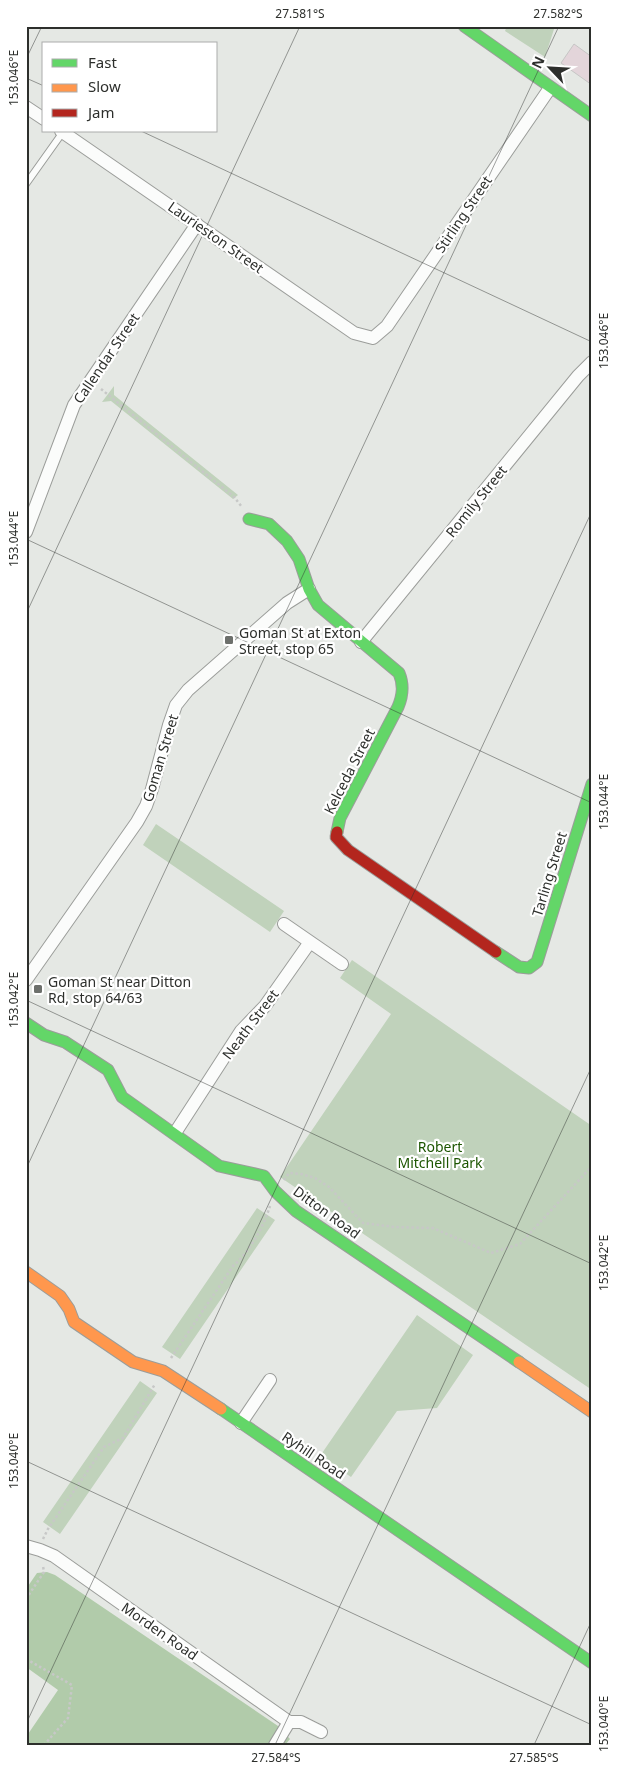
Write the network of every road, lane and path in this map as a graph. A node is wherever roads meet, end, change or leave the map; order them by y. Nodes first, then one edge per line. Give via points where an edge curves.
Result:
1 (464, 26) edge
2 (550, 88) junction
3 (26, 107) edge
4 (592, 116) edge
5 (42, 118) edge
6 (62, 132) edge
7 (26, 184) edge
8 (197, 224) junction
9 (373, 338) joint
10 (592, 362) edge
11 (91, 381) junction
12 (249, 519) joint
13 (26, 532) edge
14 (308, 589) junction
15 (361, 642) junction
16 (592, 784) edge
17 (284, 924) dead end
18 (310, 942) junction
19 (342, 964) dead end
20 (529, 968) joint
21 (26, 980) edge
22 (26, 1023) edge
23 (175, 1133) junction
24 (592, 1166) edge
25 (275, 1191) junction
26 (26, 1272) edge
27 (163, 1371) junction
28 (270, 1380) dead end
29 (592, 1412) edge
30 (241, 1423) junction
31 (26, 1546) edge
32 (40, 1550) junction
33 (26, 1599) edge
34 (26, 1659) edge
35 (592, 1663) edge
36 (289, 1722) junction
37 (322, 1732) dead end
38 (44, 1745) edge
39 (275, 1745) edge

1 - 2 street
2 - 4 street
2 - 9 street, Stirling Street via 387,326
3 - 5 street
6 - 7 lane
6 - 8 street, Laurieston Street
8 - 9 street, Laurieston Street via 354,333
8 - 11 street, Callendar Street
10 - 15 street, Romily Street
11 - 12 path via 234,497
11 - 13 street, Callendar Street via 74,406
12 - 14 street, Kelceda Street via 269,524 288,541 299,560
14 - 15 street, Kelceda Street via 318,605
14 - 21 street, Goman Street via 188,690 176,705 152,790 137,822
15 - 20 street, Kelceda Street via 399,673 404,694 340,818 336,837 348,850 505,958
16 - 20 street, Tarling Street via 541,952 537,962
17 - 18 street
18 - 19 street
18 - 23 street, Neath Street via 265,1006 241,1031
22 - 23 street, Ditton Road via 108,1070 122,1096
23 - 25 street, Ditton Road via 219,1166 264,1176
24 - 25 path via 520,1244 491,1253 433,1228 394,1228 364,1223 328,1187 302,1174 289,1173
25 - 27 path via 267,1216 245,1256 233,1266
25 - 29 street, Ditton Road via 296,1210
26 - 27 street, Ryhill Road via 60,1296 74,1322 133,1362
27 - 30 street, Ryhill Road
27 - 32 path via 123,1438 104,1447 48,1529
28 - 30 street
30 - 35 street, Ryhill Road
31 - 32 street, Morden Road
32 - 33 path via 44,1572
32 - 36 street, Morden Road via 54,1556
34 - 38 path via 72,1685 68,1718
36 - 37 street, Morden Road via 301,1722
36 - 39 street

